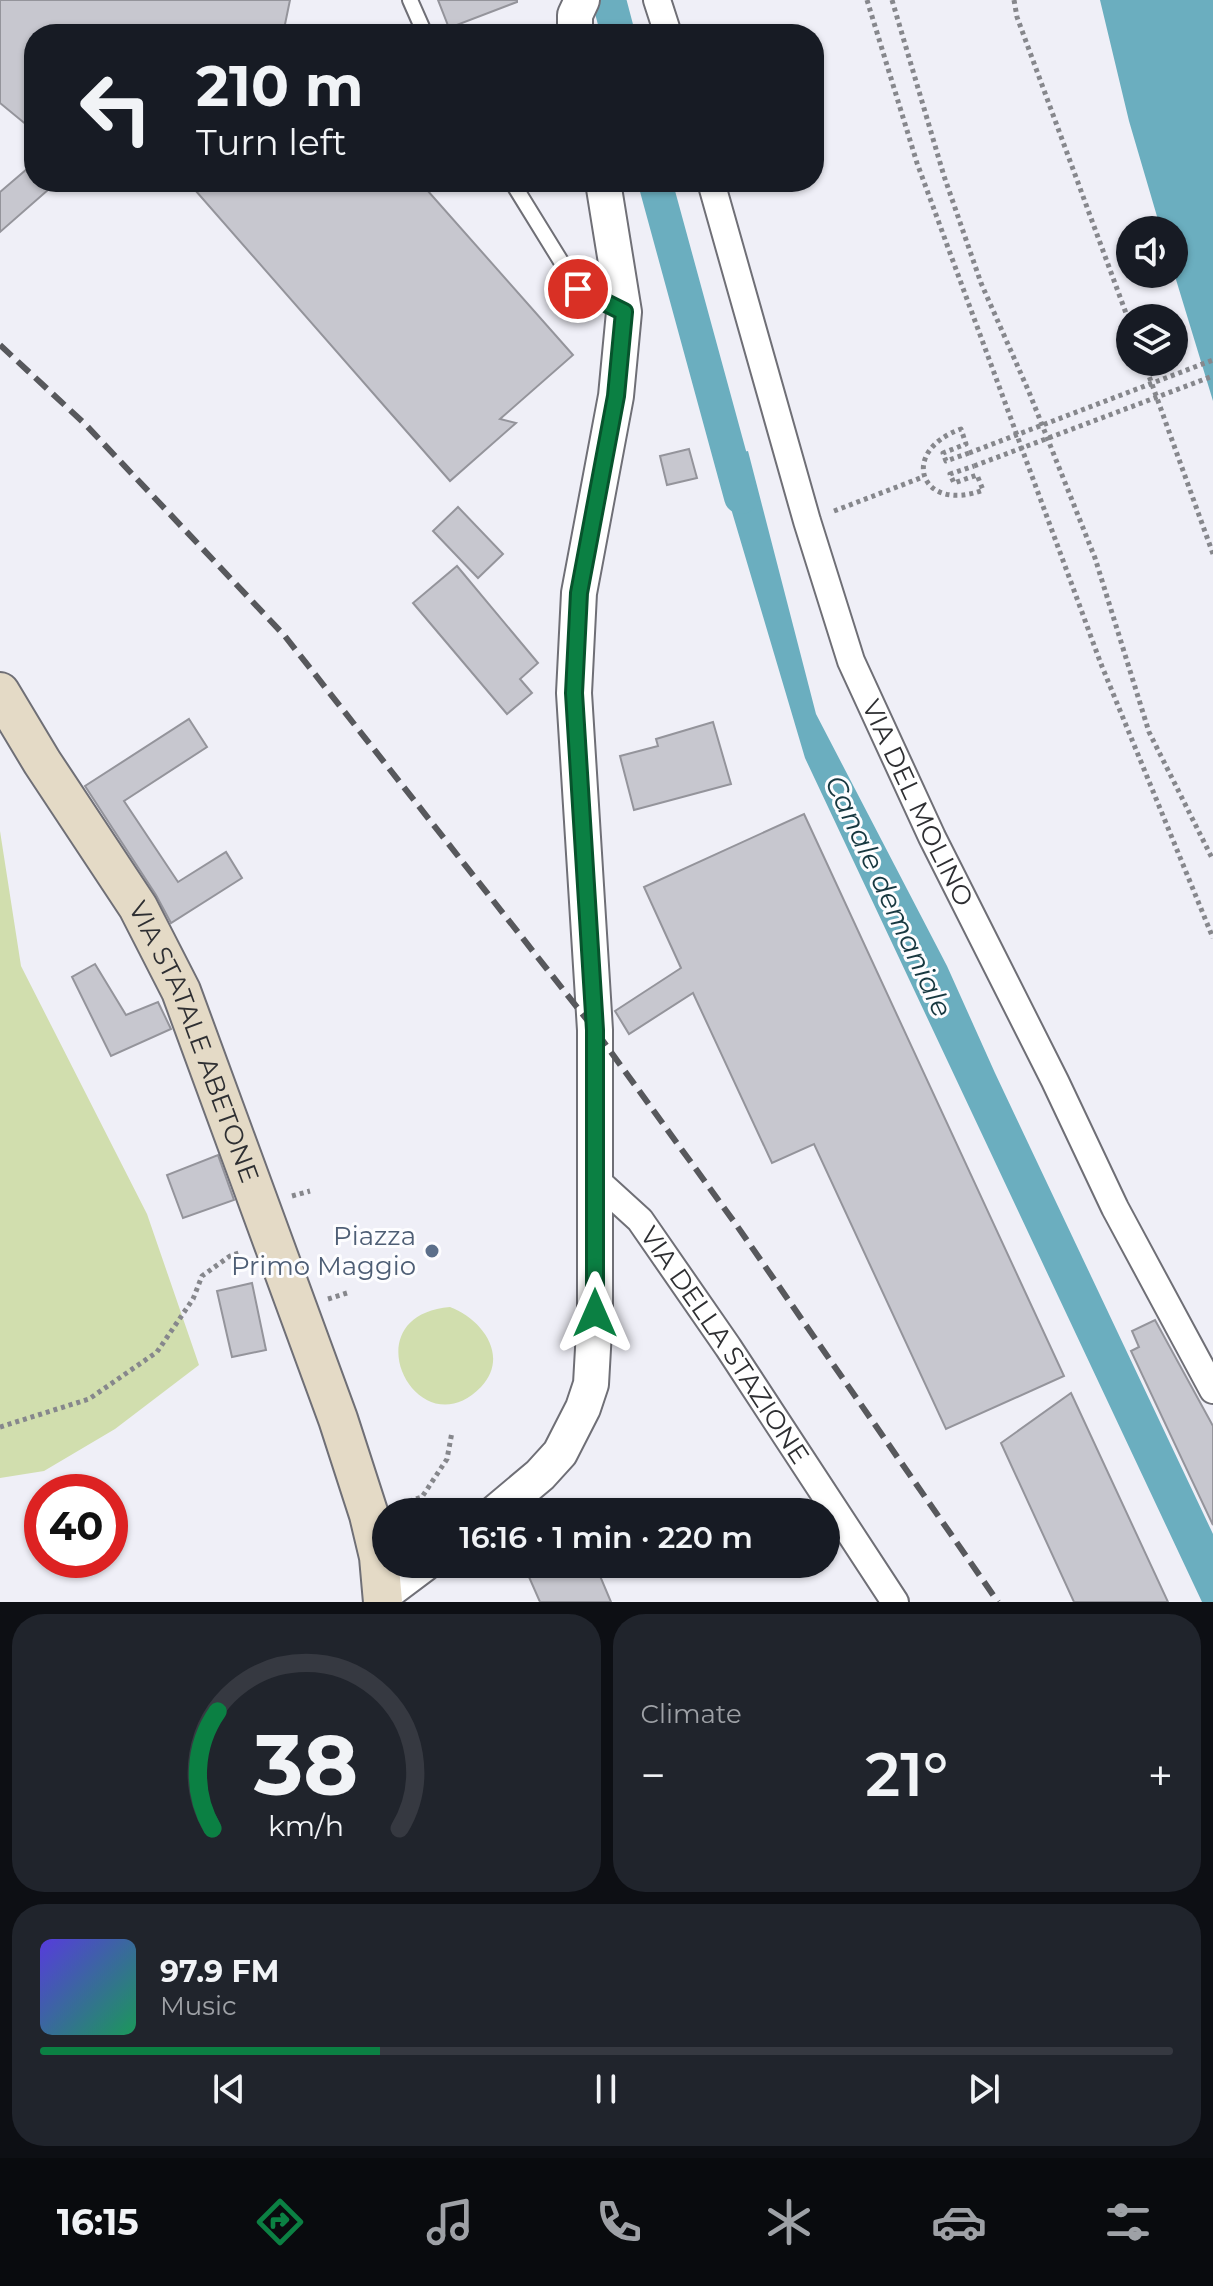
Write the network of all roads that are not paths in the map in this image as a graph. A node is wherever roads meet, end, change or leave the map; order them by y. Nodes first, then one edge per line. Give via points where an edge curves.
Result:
1 (410, 0) edge
2 (582, 0) edge
3 (657, 0) edge
4 (421, 24) edge
5 (575, 24) edge
6 (665, 24) edge
7 (518, 192) edge
8 (605, 192) edge
9 (714, 192) edge
10 (624, 312) junction
11 (0, 692) edge
12 (595, 1179) junction
13 (1213, 1390) edge
14 (513, 1498) edge
15 (408, 1578) edge
16 (384, 1598) edge
17 (895, 1602) edge

1 - 4 lane
2 - 5 street
3 - 6 street
7 - 10 lane via 578,289
8 - 10 street
9 - 13 street, VIA DEL MOLINO via 851,661 1115,1208
10 - 12 street via 616,396 579,593 574,693 595,1030
11 - 16 main road, VIA STATALE ABETONE via 138,907 181,991 338,1419 369,1515
12 - 14 street via 591,1384 560,1453
12 - 17 street, VIA DELLA STAZIONE via 640,1220
15 - 16 street

